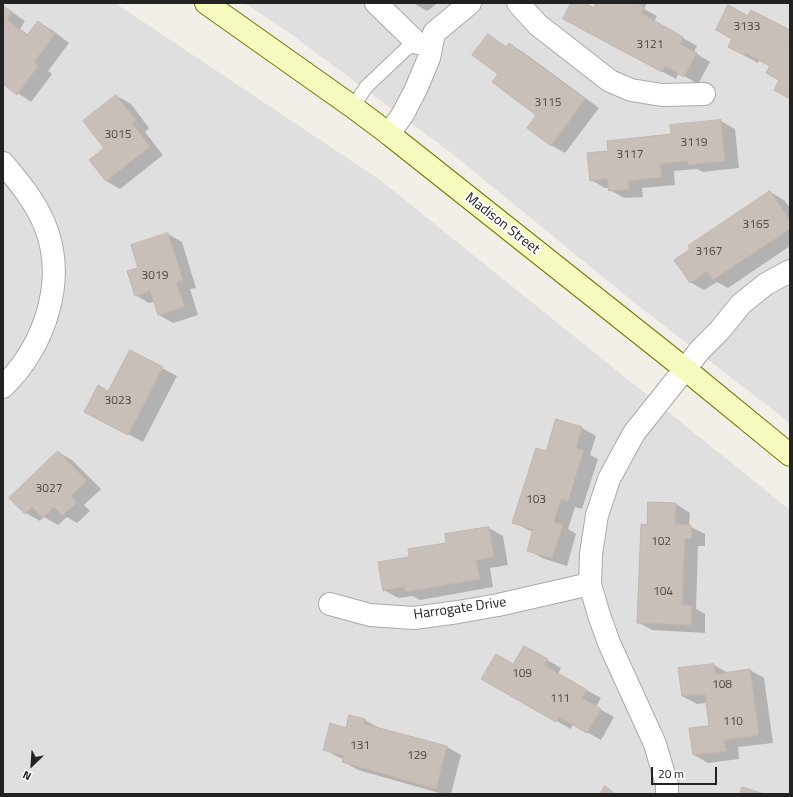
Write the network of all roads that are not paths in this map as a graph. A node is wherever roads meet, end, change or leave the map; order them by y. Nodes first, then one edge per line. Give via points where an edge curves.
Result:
1 (206, 3) edge
2 (376, 3) edge
3 (470, 3) edge
4 (518, 3) edge
5 (426, 38) junction
6 (704, 94) dead end
7 (353, 107) junction
8 (389, 134) junction
9 (3, 163) edge
10 (790, 271) edge
11 (685, 369) junction
12 (3, 387) edge
13 (790, 454) edge
14 (590, 584) junction
15 (330, 604) dead end
16 (667, 794) edge

1 - 7 street, Madison Street
2 - 5 street
3 - 5 street
4 - 6 street via 538,25 610,81 631,90 662,95
5 - 7 lane via 406,49 366,86
5 - 8 street via 429,58 403,114
7 - 8 street, Madison Street
8 - 11 street, Madison Street
9 - 12 street via 25,190 44,225 52,258 53,289 41,333 26,359
10 - 11 street via 766,284 741,304
11 - 13 street, Madison Street
11 - 14 street via 634,433 609,479 597,515 591,554
14 - 15 street, Harrogate Drive via 498,605 414,618 370,614
14 - 16 street via 609,643 654,744 667,785

